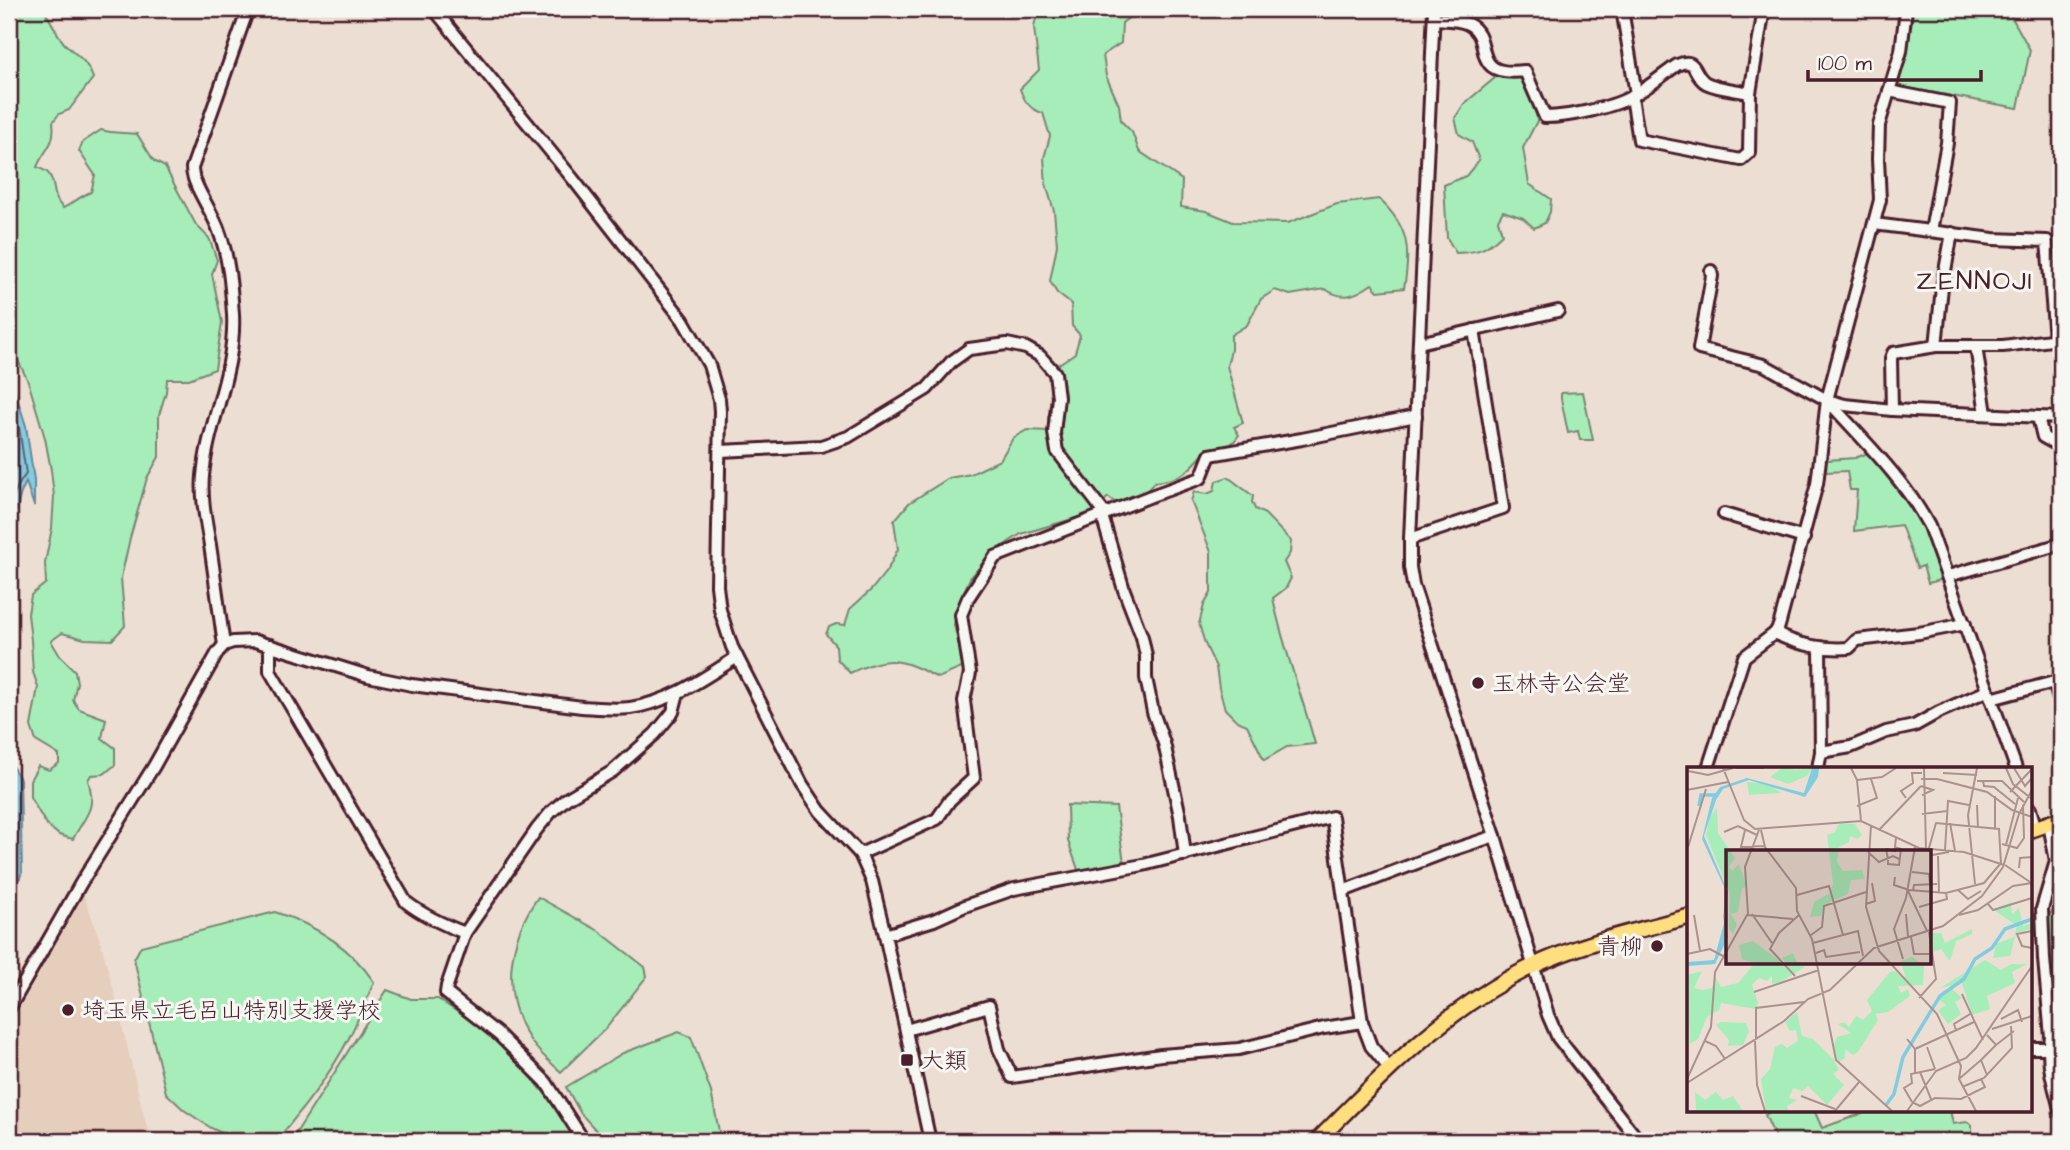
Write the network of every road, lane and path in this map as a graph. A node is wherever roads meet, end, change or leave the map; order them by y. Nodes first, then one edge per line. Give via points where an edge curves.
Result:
1 (248, 9) edge
2 (433, 9) edge
3 (1622, 9) edge
4 (1764, 9) edge
5 (1906, 9) edge
6 (1434, 14) edge
7 (1889, 90) junction
8 (1750, 93) junction
9 (1634, 96) junction
10 (1874, 224) junction
11 (1931, 231) junction
12 (1952, 233) junction
13 (1711, 271) dead end
14 (1558, 312) dead end
15 (1474, 330) junction
16 (2058, 339) edge
17 (1419, 342) junction
18 (1936, 346) junction
19 (1976, 346) junction
20 (1827, 400) junction
21 (1892, 410) junction
22 (1986, 414) junction
23 (1416, 416) junction
24 (2038, 417) junction
25 (2061, 418) edge
26 (2061, 447) edge
27 (720, 451) junction
28 (1724, 514) dead end
29 (1102, 516) junction
30 (1804, 538) junction
31 (1410, 539) junction
32 (2061, 544) edge
33 (1948, 576) junction
34 (1965, 624) junction
35 (1775, 633) junction
36 (224, 645) junction
37 (270, 645) junction
38 (1820, 647) junction
39 (737, 657) junction
40 (678, 693) junction
41 (1989, 695) junction
42 (2061, 706) edge
43 (1821, 752) junction
44 (1708, 767) edge
45 (1818, 767) edge
46 (2016, 767) edge
47 (2032, 811) edge
48 (2044, 826) edge
49 (1495, 836) junction
50 (860, 854) junction
51 (1185, 855) junction
52 (1343, 891) junction
53 (1687, 918) edge
54 (465, 933) junction
55 (885, 935) junction
56 (1533, 966) junction
57 (9, 1009) edge
58 (1362, 1022) junction
59 (906, 1030) junction
60 (2032, 1049) edge
61 (2048, 1053) junction
62 (2061, 1058) edge
63 (1389, 1068) junction
64 (2061, 1113) edge
65 (584, 1141) edge
66 (930, 1141) edge
67 (1317, 1141) edge
68 (1639, 1141) edge

1 - 36 street via 192,168 227,253 233,318 228,369 203,478
2 - 27 street via 694,335 719,399
3 - 9 street
4 - 8 street
5 - 7 street via 1901,51
6 - 9 street via 1469,24 1496,70 1525,71 1545,117 1591,110
6 - 17 street
7 - 10 street via 1879,125 1880,200
7 - 11 street via 1950,103
8 - 9 street via 1705,83 1688,62
8 - 9 street via 1749,153 1741,160 1639,140
10 - 11 street
10 - 20 street
11 - 12 street
12 - 16 street via 2047,241
12 - 18 street
13 - 20 street via 1699,349 1764,365
14 - 15 street
15 - 17 street
15 - 31 street via 1503,508
16 - 19 street
17 - 23 street
18 - 19 street
18 - 21 street via 1893,352
19 - 22 street
20 - 21 street
20 - 30 street via 1817,484
20 - 33 street via 1920,509
21 - 22 street
22 - 24 street
23 - 29 street via 1210,455 1201,478
23 - 31 street
24 - 25 street
24 - 26 street via 2043,437
27 - 29 street via 821,446 848,438 927,388 969,349 1007,344 1040,356 1055,373 1057,451 1103,511
27 - 39 street via 718,597
28 - 30 street
29 - 50 street via 995,557 961,615 970,673 964,701 974,778 937,819
29 - 51 street via 1142,638 1146,678 1164,743
30 - 35 street
31 - 49 street via 1413,585
32 - 33 street
33 - 34 street
34 - 38 street via 1857,640 1849,648
34 - 41 street
35 - 38 street
35 - 44 street via 1744,657
36 - 37 street via 247,640
36 - 57 street
37 - 40 street via 412,685 582,707 628,708
37 - 54 street via 270,671 406,902
38 - 43 street
39 - 40 street
39 - 50 street via 813,803
40 - 54 street via 673,712 655,734 613,771 551,812
41 - 42 street via 2054,682
41 - 43 street via 1914,726 1852,747
41 - 46 street
43 - 45 street
47 - 48 street
48 - 61 street via 2056,861 2042,909 2051,1037
49 - 52 street
49 - 56 street
50 - 55 street via 872,881
51 - 52 street via 1332,817
51 - 55 street via 1014,890
52 - 58 street
53 - 56 main road via 1602,940
54 - 65 street via 446,993 499,1035 546,1083
55 - 59 street
56 - 63 main road via 1456,1011
56 - 68 street via 1558,1038
58 - 59 street via 1239,1049 1161,1055 1012,1077 999,1049 989,1006
58 - 63 street via 1371,1046
59 - 66 street
60 - 61 street
61 - 62 street
61 - 64 street
63 - 67 main road

